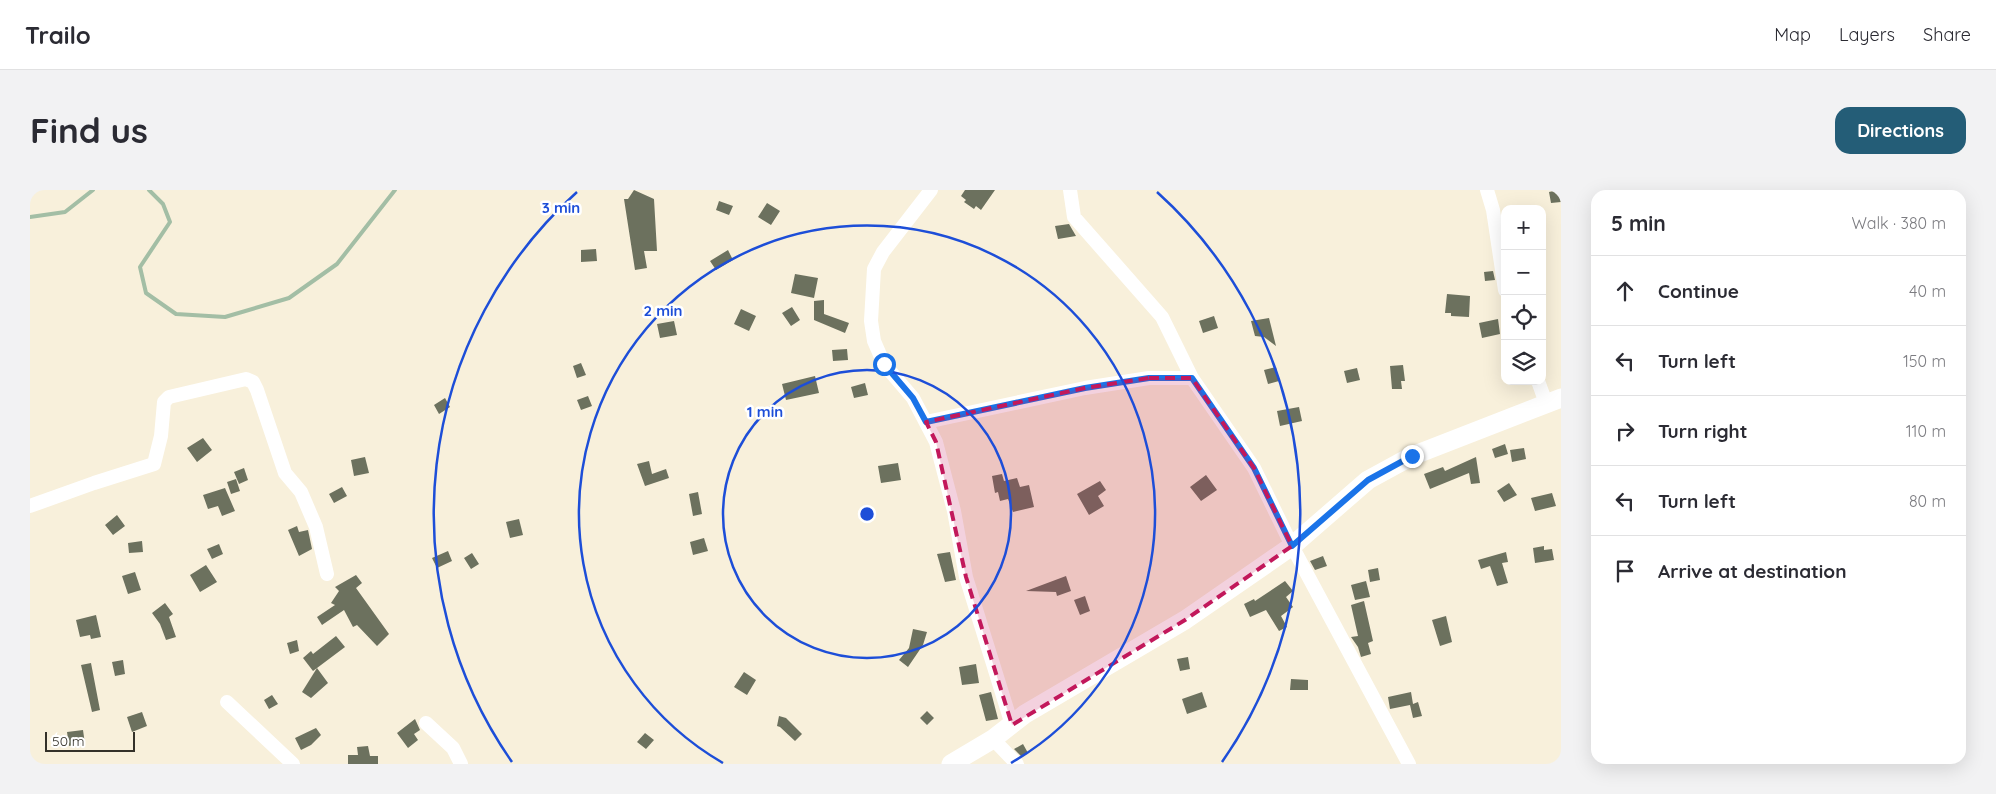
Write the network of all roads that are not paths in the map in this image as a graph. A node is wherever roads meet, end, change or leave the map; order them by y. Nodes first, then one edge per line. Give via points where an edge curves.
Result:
1 (930, 190) edge
2 (1070, 190) edge
3 (1486, 190) edge
4 (1501, 261) edge
5 (1192, 378) junction
6 (1541, 385) edge
7 (1553, 400) edge
8 (926, 422) junction
9 (30, 506) edge
10 (1292, 546) junction
11 (328, 574) dead end
12 (227, 702) dead end
13 (426, 723) dead end
14 (1012, 725) junction
15 (993, 739) junction
16 (294, 764) edge
17 (461, 764) edge
18 (950, 764) edge
19 (1017, 764) edge
20 (1409, 764) edge

1 - 8 street via 882,252 874,269 871,321 874,341 884,364 913,398
2 - 5 street via 1074,217 1162,317
3 - 4 street via 1494,210
5 - 8 street via 1149,378 1085,388
5 - 10 street via 1254,468
6 - 7 street
7 - 10 street via 1412,456 1368,480
8 - 14 street via 936,442 954,511 966,577
9 - 11 street via 154,464 164,402 169,397 246,378 257,390 285,473 301,492 316,526
10 - 14 street via 1185,620
10 - 20 street
12 - 16 street
13 - 17 street via 453,748
14 - 15 street
15 - 18 street
15 - 19 street

